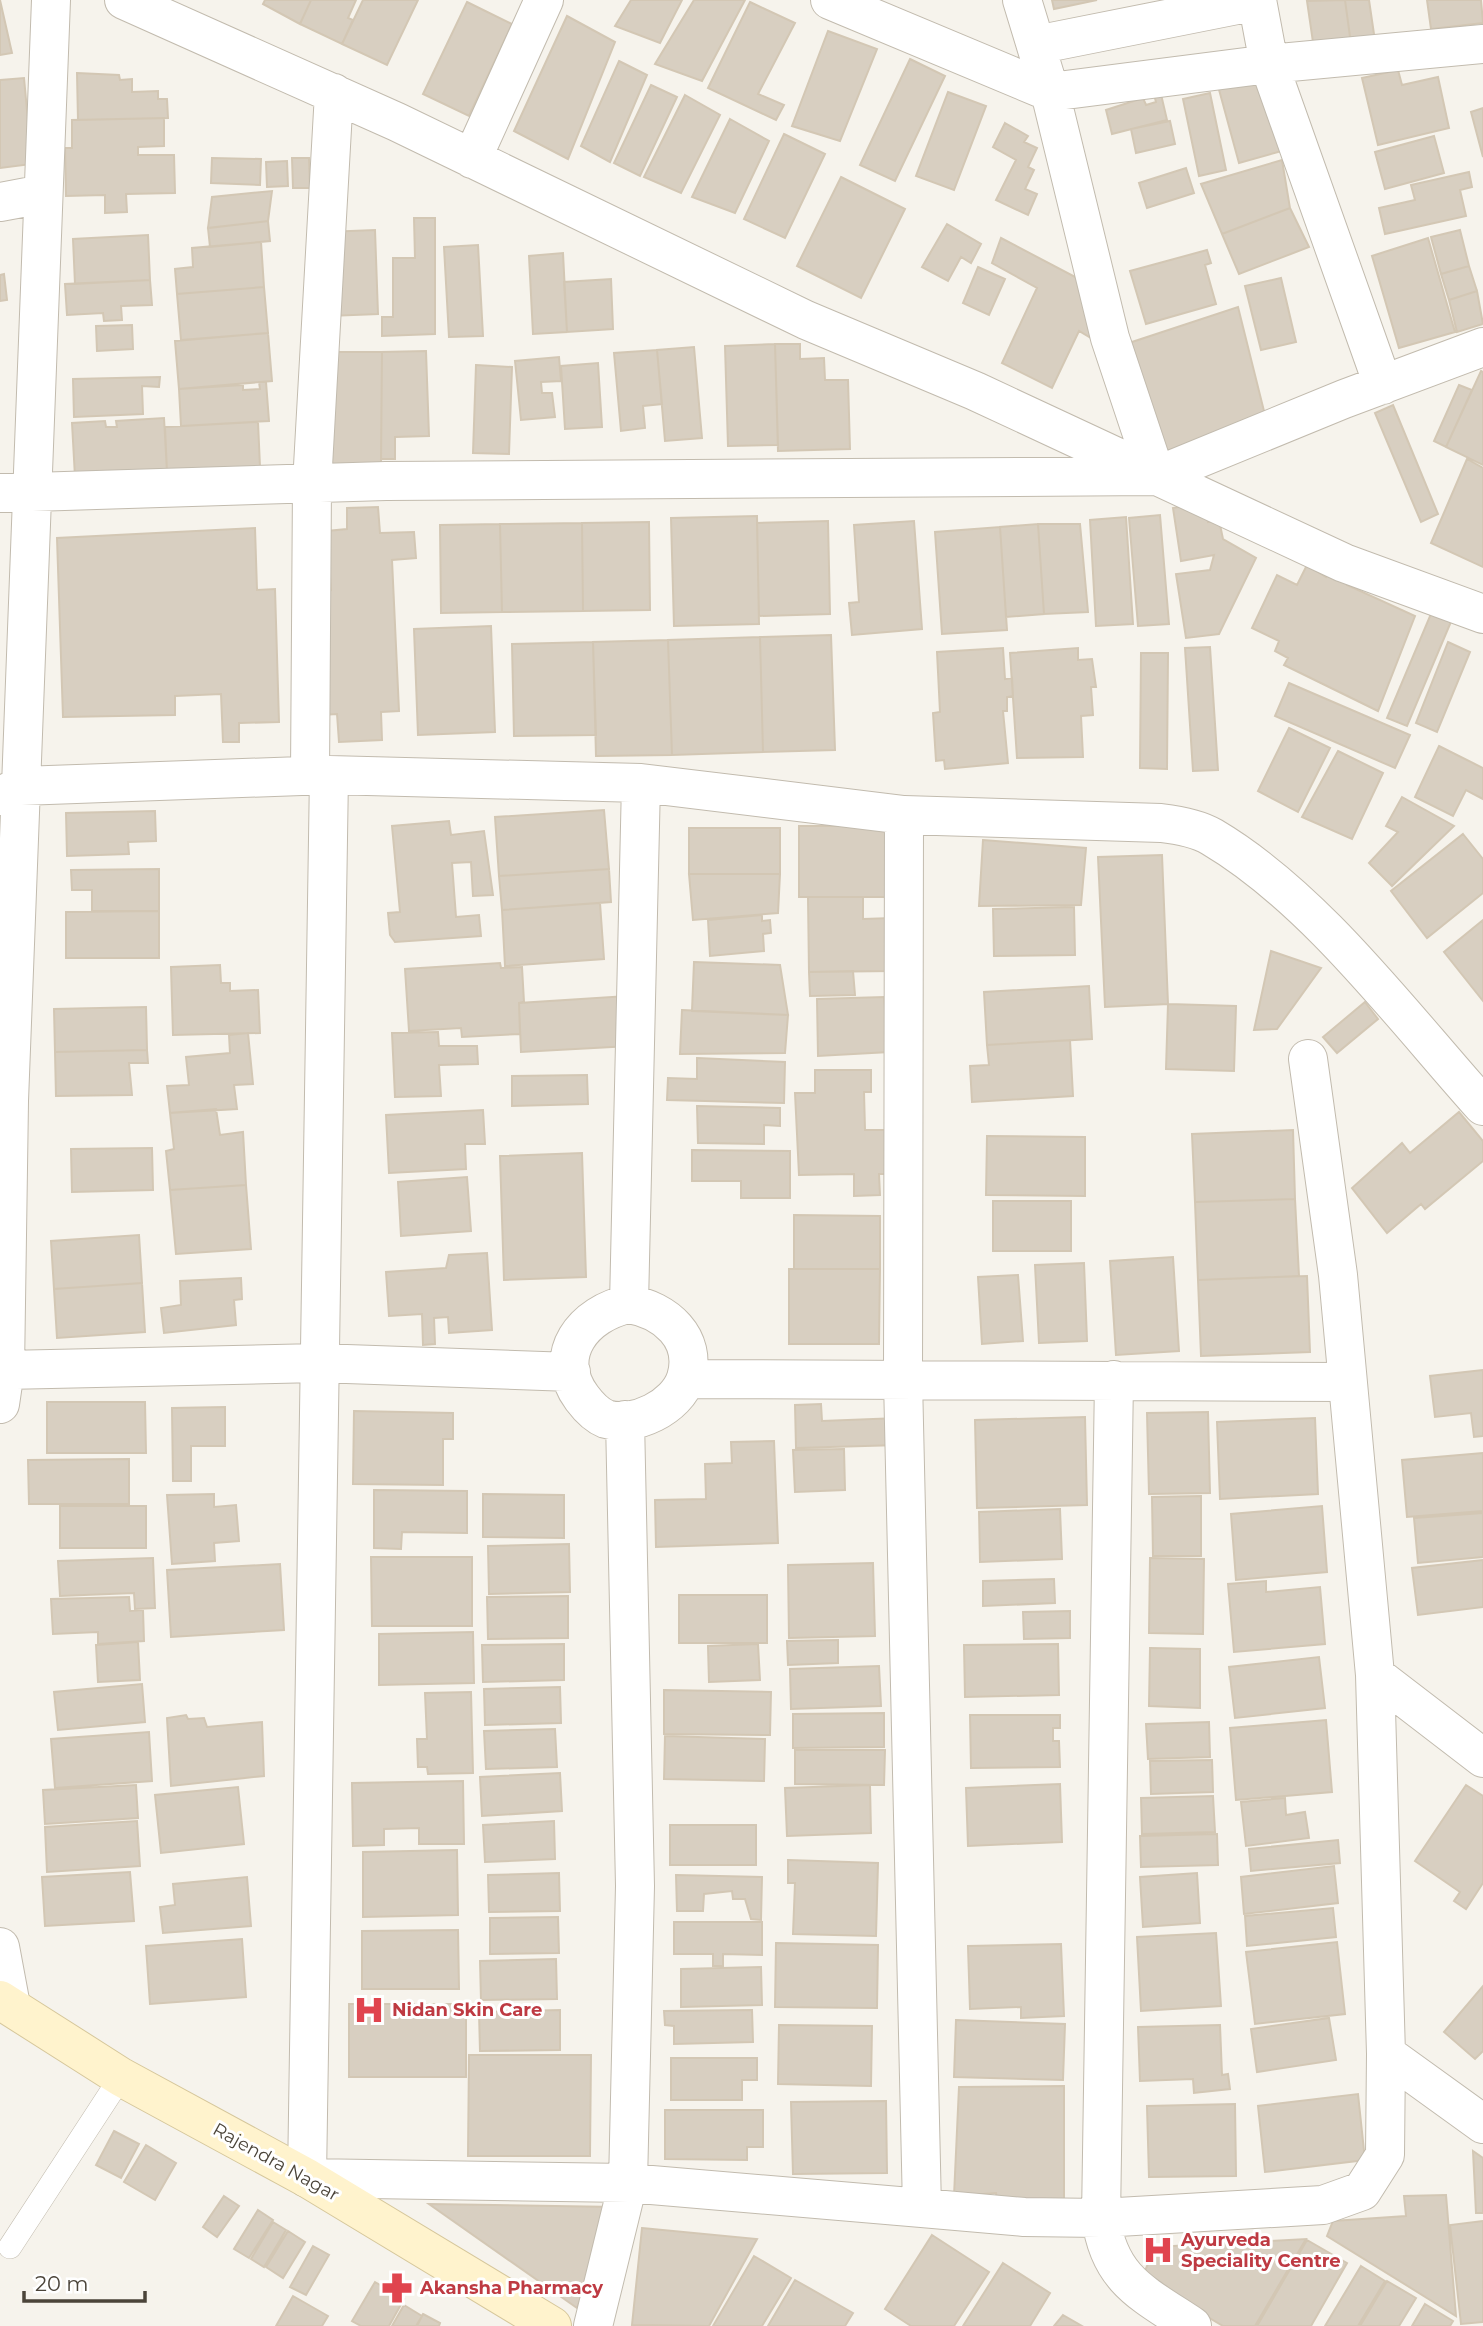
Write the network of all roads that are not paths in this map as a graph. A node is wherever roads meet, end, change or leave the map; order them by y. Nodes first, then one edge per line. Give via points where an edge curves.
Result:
1 (51, 0) edge
2 (124, 0) edge
3 (544, 0) edge
4 (830, 0) edge
5 (1022, 0) edge
6 (1257, 0) edge
7 (1483, 44) edge
8 (1036, 45) junction
9 (1269, 64) junction
10 (1050, 92) junction
11 (334, 93) junction
12 (472, 159) junction
13 (43, 194) junction
14 (0, 202) edge
15 (1483, 347) edge
16 (1383, 385) junction
17 (1156, 476) junction
18 (312, 484) junction
19 (16, 493) edge
20 (1483, 614) edge
21 (319, 776) junction
22 (641, 783) junction
23 (11, 791) edge
24 (904, 816) junction
25 (1308, 1059) dead end
26 (4, 1103) edge
27 (1483, 1106) edge
28 (629, 1304) junction
29 (318, 1363) junction
30 (571, 1372) junction
31 (686, 1380) junction
32 (903, 1380) junction
33 (1114, 1380) junction
34 (1346, 1382) junction
35 (3, 1387) edge
36 (625, 1420) junction
37 (1375, 1675) junction
38 (1483, 1758) edge
39 (0, 1947) edge
40 (5, 2003) edge
41 (1386, 2054) junction
42 (121, 2077) junction
43 (1483, 2124) edge
44 (307, 2178) junction
45 (628, 2183) junction
46 (922, 2208) junction
47 (1101, 2218) junction
48 (10, 2246) dead end
49 (552, 2326) edge
50 (593, 2326) edge
51 (1192, 2326) edge

1 - 13 street
2 - 11 street
3 - 12 street
4 - 10 street
5 - 8 street
6 - 8 street
6 - 9 street
7 - 9 street
8 - 10 street
9 - 10 street
9 - 16 street
10 - 17 street via 1110,338
11 - 12 street
11 - 18 street
12 - 17 street via 806,320 975,391
13 - 14 street
13 - 19 street
15 - 16 street
16 - 17 street
17 - 18 street
17 - 20 street via 1344,563
18 - 19 street
18 - 21 street
19 - 23 street
21 - 22 street
21 - 23 street
21 - 29 street
22 - 24 street
22 - 28 street
23 - 26 street
24 - 27 street via 1161,823 1210,835 1284,888 1319,922
24 - 32 street
25 - 34 street via 1338,1275
26 - 35 street
28 - 30 street via 592,1318 575,1343
28 - 31 street via 667,1317 680,1333 687,1352
29 - 30 street
29 - 35 street
29 - 44 street
30 - 36 street via 589,1408 606,1419
31 - 32 street
31 - 36 street via 667,1404 647,1416
32 - 33 street
32 - 46 street
33 - 34 street
33 - 47 street
34 - 37 street
36 - 45 street via 635,1886
37 - 38 street
37 - 41 street
39 - 40 street
40 - 42 street, Rajendra Nagar
41 - 43 street
41 - 47 street via 1385,2155 1362,2191 1323,2205
42 - 44 street, Rajendra Nagar
42 - 48 lane
44 - 45 street
44 - 49 street, Rajendra Nagar
45 - 46 street
45 - 50 street
46 - 47 street
47 - 51 street via 1104,2241 1117,2269 1139,2291

